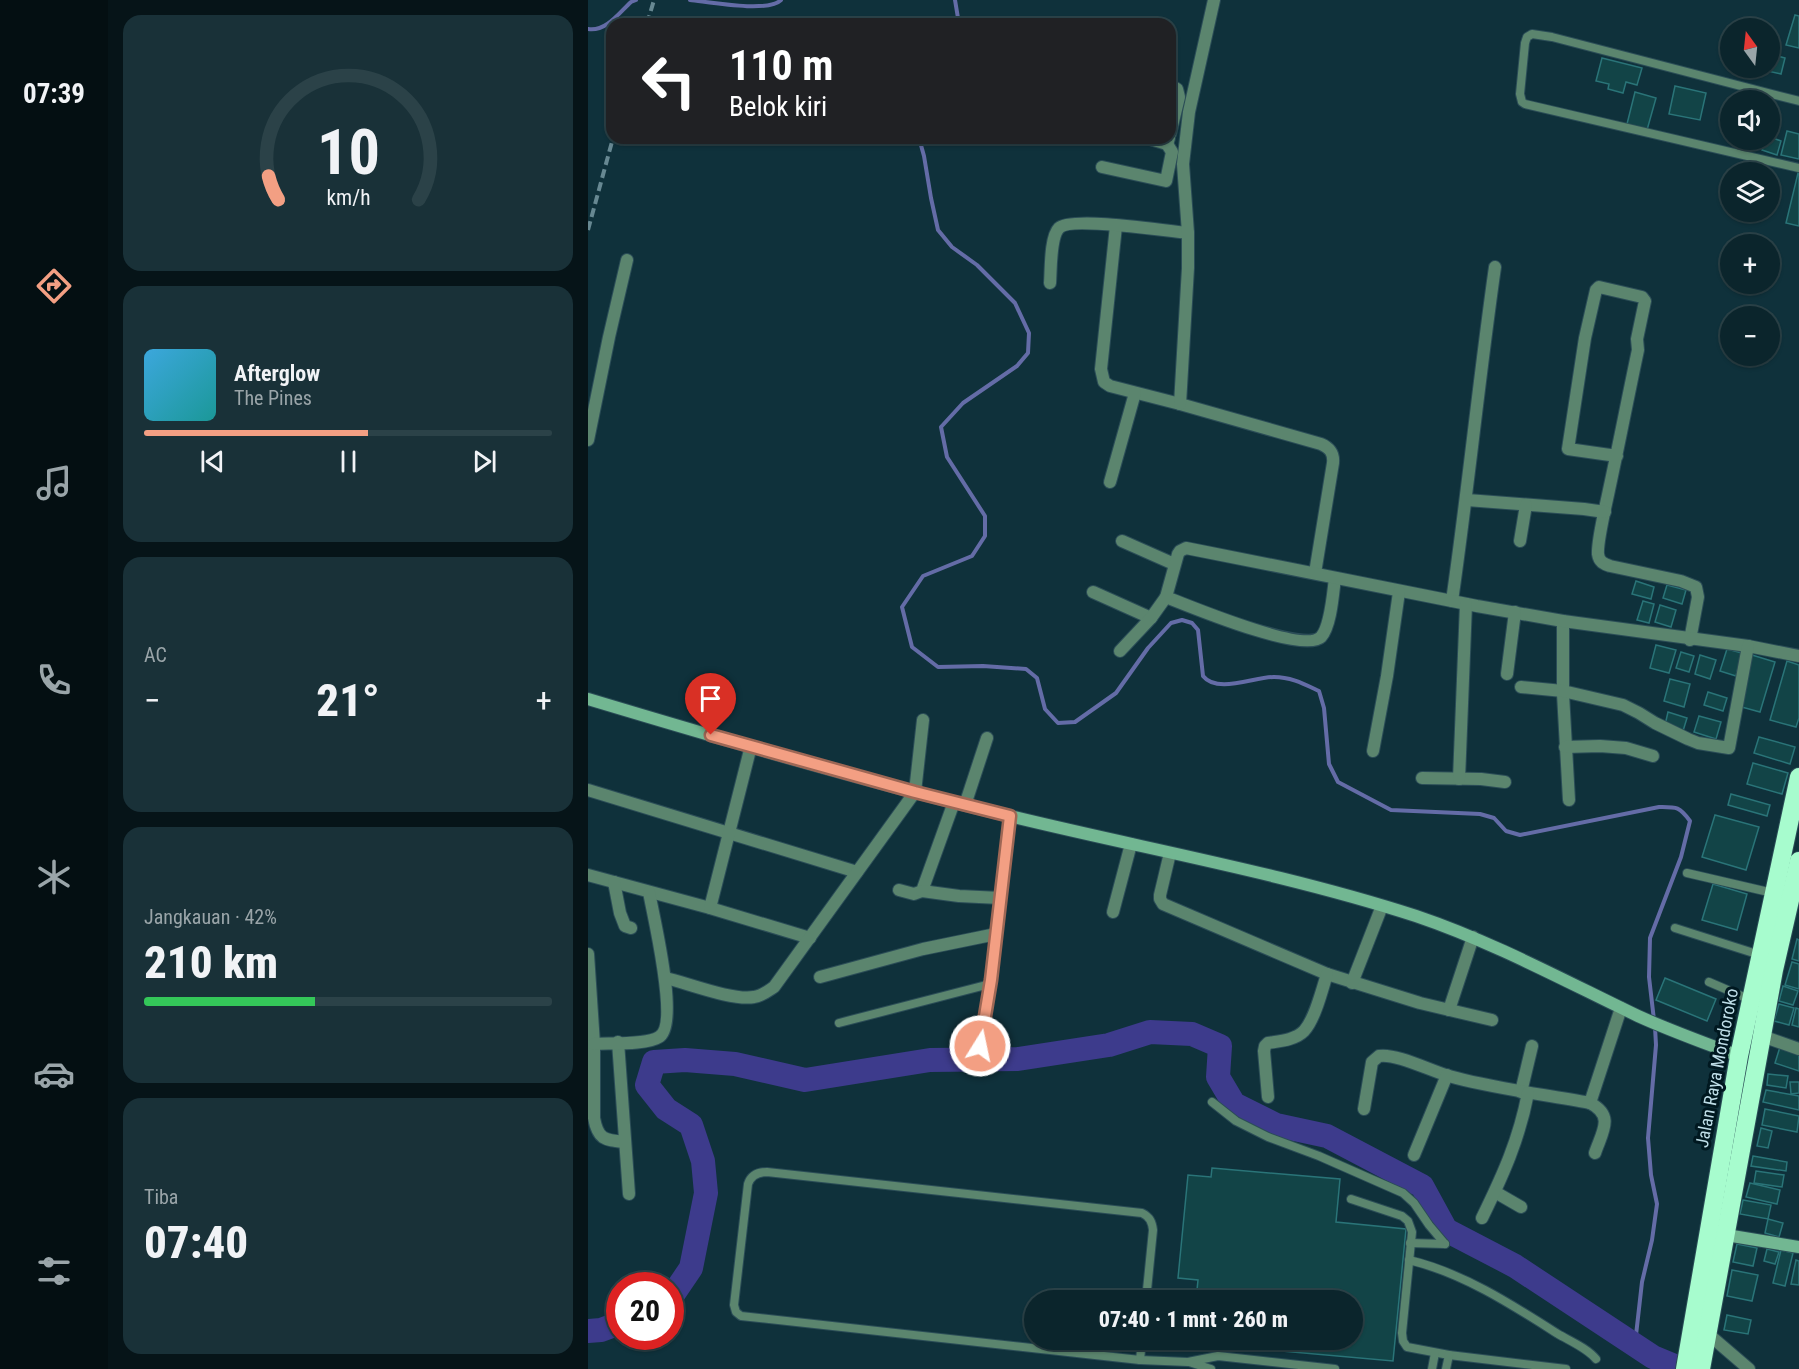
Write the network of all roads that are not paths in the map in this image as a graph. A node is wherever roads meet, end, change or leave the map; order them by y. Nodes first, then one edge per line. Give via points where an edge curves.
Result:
1 (1214, 0) edge
2 (1176, 89) edge
3 (1799, 101) edge
4 (1176, 108) joint
5 (1189, 112) junction
6 (1186, 130) junction
7 (1176, 134) edge
8 (1170, 144) edge
9 (1102, 167) dead end
10 (1799, 168) edge
11 (1116, 226) junction
12 (1188, 233) junction
13 (627, 260) dead end
14 (1494, 267) dead end
15 (1050, 283) dead end
16 (1135, 393) junction
17 (1180, 404) junction
18 (588, 440) edge
19 (1617, 456) junction
20 (1110, 482) dead end
21 (1467, 500) junction
22 (1526, 505) junction
23 (1605, 513) junction
24 (1122, 541) dead end
25 (1520, 541) dead end
26 (1174, 564) junction
27 (1315, 573) junction
28 (1335, 578) junction
29 (1093, 592) dead end
30 (1399, 592) junction
31 (1166, 597) junction
32 (1452, 601) junction
33 (1466, 604) junction
34 (1515, 612) junction
35 (1151, 618) junction
36 (1563, 621) junction
37 (1690, 640) junction
38 (1748, 646) junction
39 (1120, 651) dead end
40 (1799, 656) edge
41 (1507, 674) dead end
42 (1521, 687) dead end
43 (1563, 691) junction
44 (588, 699) edge
45 (923, 720) dead end
46 (987, 738) dead end
47 (751, 746) junction
48 (1565, 747) junction
49 (1373, 751) dead end
50 (1653, 756) dead end
51 (1799, 777) edge
52 (1422, 778) dead end
53 (1459, 779) junction
54 (1505, 782) dead end
55 (588, 790) edge
56 (915, 792) junction
57 (1569, 800) dead end
58 (959, 803) junction
59 (1010, 816) junction
60 (729, 833) junction
61 (1131, 844) junction
62 (1170, 853) junction
63 (1799, 861) edge
64 (857, 872) junction
65 (1687, 873) dead end
66 (588, 875) edge
67 (614, 882) junction
68 (899, 890) dead end
69 (922, 891) junction
70 (649, 892) junction
71 (1773, 892) junction
72 (1000, 898) junction
73 (1382, 906) junction
74 (710, 908) junction
75 (1113, 912) dead end
76 (630, 928) dead end
77 (1675, 928) dead end
78 (996, 934) junction
79 (810, 938) junction
80 (1473, 938) junction
81 (588, 954) edge
82 (1761, 955) junction
83 (1327, 974) junction
84 (820, 977) dead end
85 (666, 978) junction
86 (1709, 982) dead end
87 (1352, 983) junction
88 (990, 984) junction
89 (1751, 1000) junction
90 (1621, 1008) junction
91 (1449, 1011) junction
92 (1491, 1020) dead end
93 (839, 1023) dead end
94 (1762, 1036) junction
95 (618, 1042) junction
96 (594, 1044) junction
97 (980, 1046) dead end
98 (1532, 1046) dead end
99 (1799, 1049) edge
100 (1739, 1056) junction
101 (1447, 1076) junction
102 (1525, 1092) junction
103 (1268, 1097) dead end
104 (1212, 1102) dead end
105 (1590, 1103) junction
106 (1364, 1109) dead end
107 (624, 1142) junction
108 (1595, 1153) dead end
109 (1414, 1155) dead end
110 (1495, 1192) junction
111 (629, 1194) dead end
112 (1351, 1199) dead end
113 (1521, 1208) dead end
114 (1482, 1218) dead end
115 (1726, 1235) junction
116 (1410, 1243) junction
117 (1799, 1246) edge
118 (1409, 1260) junction
119 (1147, 1290) edge
120 (1707, 1333) junction
121 (1024, 1347) edge
122 (1049, 1350) edge
123 (1141, 1350) edge
124 (1435, 1353) junction
125 (1449, 1355) junction
126 (1698, 1357) edge
127 (1596, 1359) dead end
128 (1140, 1360) junction
129 (1188, 1362) junction
130 (1211, 1369) edge
131 (1335, 1369) edge
132 (1432, 1369) edge
133 (1446, 1369) edge
134 (1566, 1369) edge
135 (1685, 1369) edge
136 (1749, 1369) edge

1 - 5 street
2 - 4 street
3 - 10 lane via 1552,37 1532,34 1525,43 1520,94 1525,104
4 - 5 street
5 - 6 street
6 - 7 street
6 - 12 street via 1182,164
8 - 9 street via 1166,181
11 - 12 street
11 - 15 street via 1070,223 1060,227 1054,238
11 - 16 street via 1101,374 1106,385
12 - 17 street
13 - 18 street
14 - 21 street
16 - 17 street
16 - 20 street
17 - 27 street via 1329,449 1333,459
19 - 19 street via 1568,449 1589,318 1599,287 1645,301
19 - 23 street
21 - 22 street
21 - 32 street
22 - 23 street
22 - 25 street
23 - 37 street via 1598,549 1602,563 1696,587 1698,597
24 - 26 street
26 - 27 street via 1186,548
26 - 31 street
27 - 28 street
28 - 30 street
28 - 31 street via 1326,628 1313,641 1288,639
29 - 35 street
30 - 32 street
30 - 49 street
31 - 35 street
32 - 33 street
33 - 34 street
33 - 53 street
34 - 36 street
34 - 41 street
35 - 39 street
36 - 37 street
36 - 43 street
37 - 38 street
38 - 40 street
38 - 43 street via 1729,748 1688,739 1623,705
42 - 43 street
43 - 48 street
44 - 47 street
45 - 56 street
46 - 58 street
47 - 56 street
47 - 60 street
48 - 50 street via 1626,748
48 - 57 street
51 - 71 highway, Jalan Raya Mondoroko
52 - 53 street
53 - 54 street
55 - 60 street
56 - 58 street
56 - 64 street
58 - 59 street
58 - 69 street
59 - 61 street
59 - 72 lane
60 - 64 street
60 - 74 street
61 - 62 street
61 - 75 street
62 - 73 street via 1287,879
62 - 83 street via 1160,895 1163,904
63 - 94 highway, Jalan Raya Mondoroko
64 - 79 street
65 - 71 lane
66 - 67 street
67 - 70 street
67 - 76 street via 622,920
68 - 69 street via 914,894
69 - 72 street
70 - 74 street
70 - 85 street
71 - 82 highway, Jalan Raya Mondoroko
72 - 78 lane
73 - 80 street
73 - 87 street
74 - 79 street
77 - 82 lane
78 - 84 street
78 - 88 lane
79 - 85 street via 774,987 756,997 730,995
80 - 90 street
80 - 91 street
81 - 96 street
82 - 89 highway, Jalan Raya Mondoroko
83 - 87 street
83 - 103 street via 1303,1031 1265,1046
85 - 95 street via 664,1033 650,1040
86 - 89 lane
87 - 91 street
88 - 93 lane
88 - 97 lane
89 - 100 highway, Jalan Raya Mondoroko
90 - 100 street
90 - 105 street
91 - 92 street
94 - 99 street
94 - 115 highway, Jalan Raya Mondoroko
95 - 96 street
95 - 107 street
96 - 107 street via 594,1118 598,1134
98 - 102 street
100 - 126 highway, Jalan Raya Mondoroko
101 - 102 street
101 - 106 street via 1379,1056 1372,1062
101 - 109 street
102 - 105 street
102 - 110 street via 1517,1139
104 - 116 lane via 1236,1121 1268,1137 1373,1178 1409,1197 1445,1244
105 - 108 street via 1605,1118
107 - 111 street
110 - 113 street
110 - 114 street
112 - 116 lane via 1406,1218 1412,1232
115 - 117 street
115 - 120 highway, Jalan Raya Mondoroko
116 - 118 lane
118 - 124 lane via 1403,1341 1412,1349
118 - 127 lane via 1468,1281
119 - 121 lane via 1153,1230 1148,1216 1142,1213 767,1172 753,1175 748,1184 734,1305 741,1316
120 - 126 highway, Jalan Raya Mondoroko
120 - 136 street
122 - 128 lane
123 - 128 lane
124 - 125 lane
124 - 132 lane
125 - 133 lane
125 - 134 lane
126 - 135 highway, Jalan Raya Mondoroko
128 - 129 lane
129 - 130 lane
129 - 131 lane via 1218,1356

